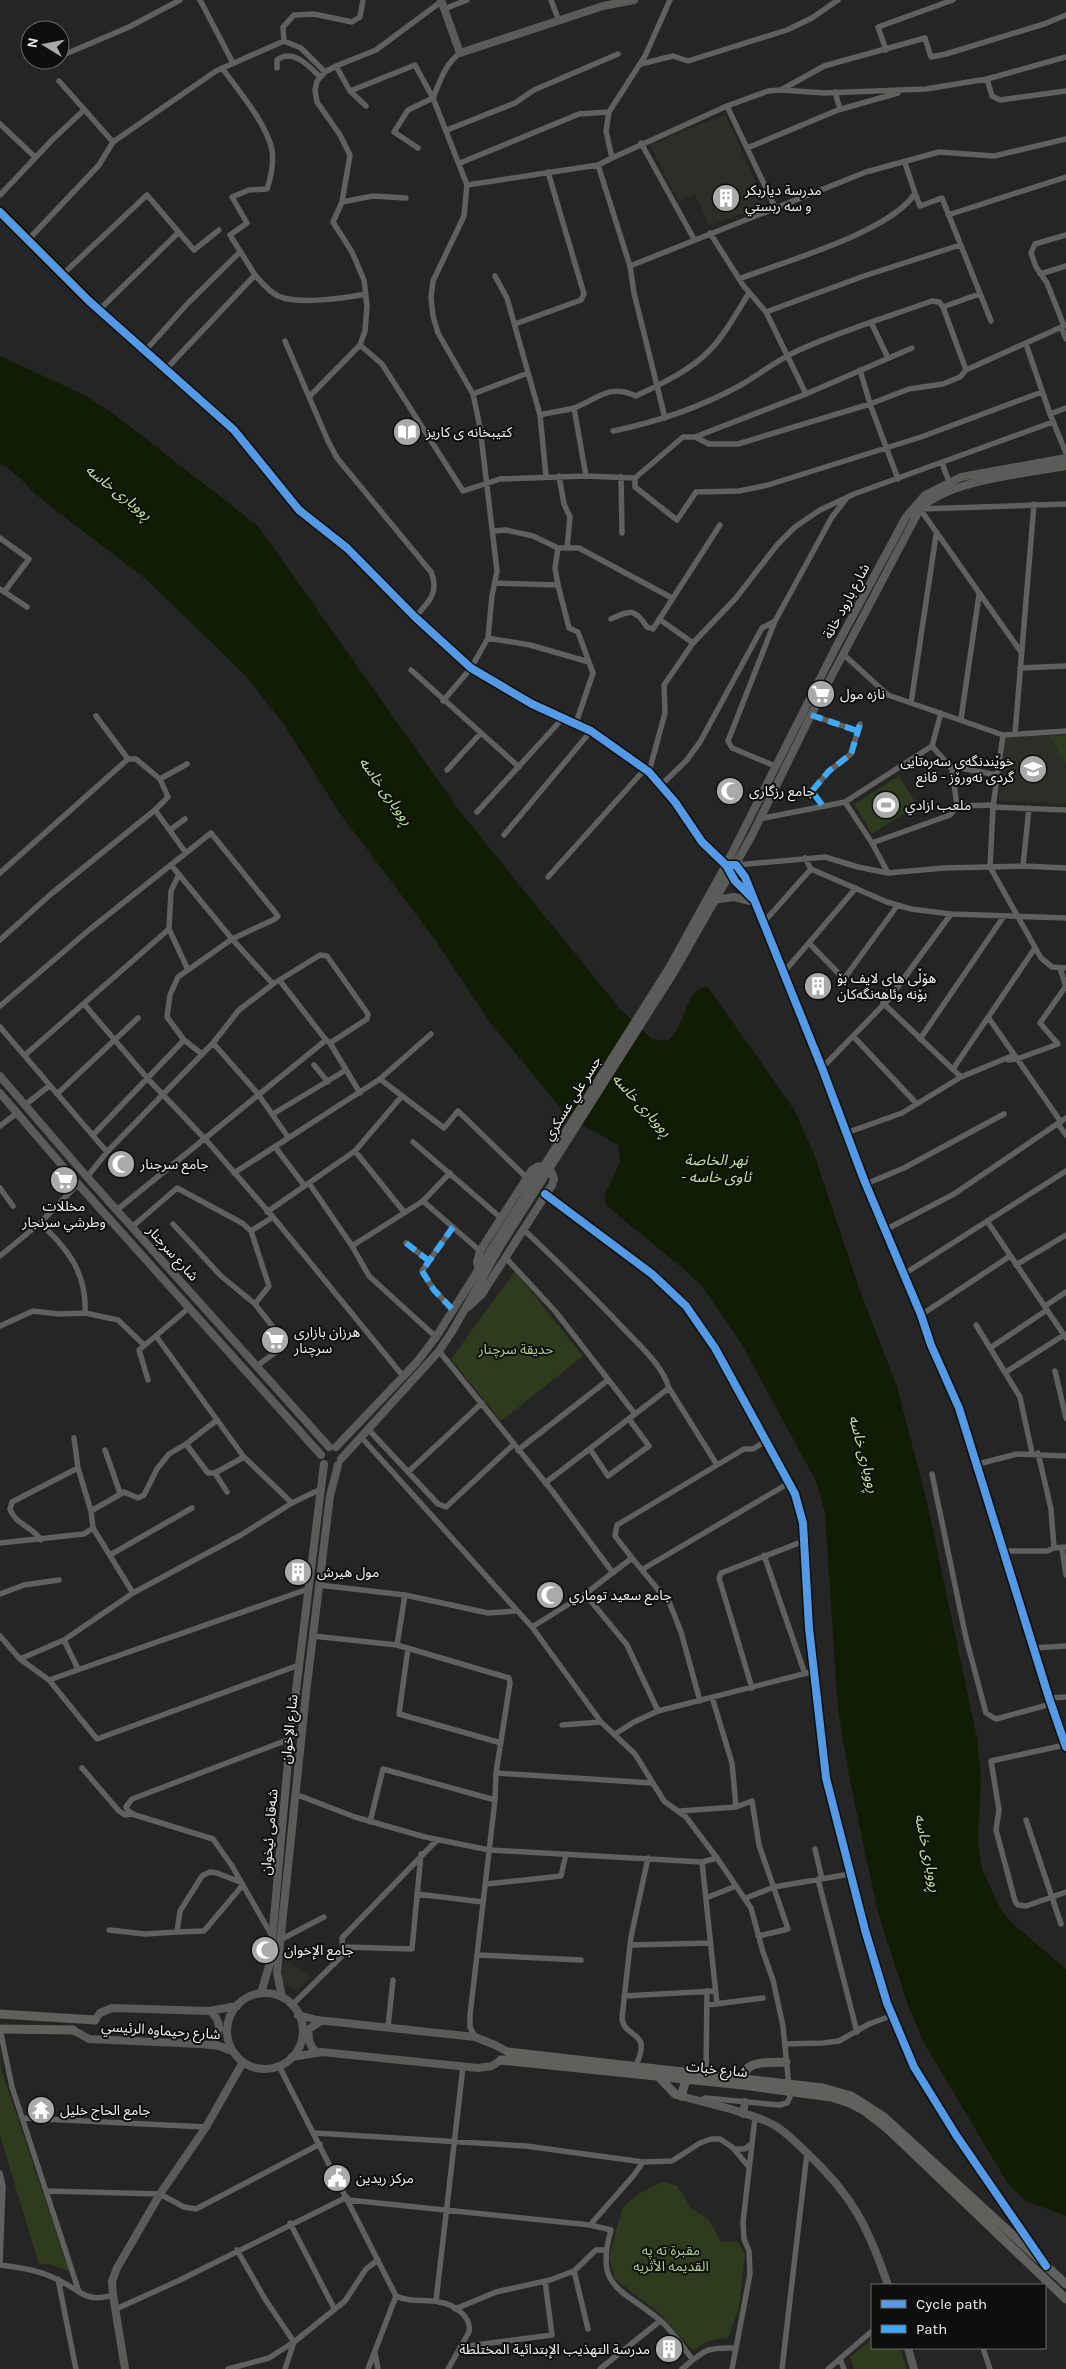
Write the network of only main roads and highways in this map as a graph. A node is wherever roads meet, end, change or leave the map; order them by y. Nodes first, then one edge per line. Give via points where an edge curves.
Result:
1 (634, 0) edge
2 (442, 3) edge
3 (602, 3) edge
4 (1066, 458) edge
5 (1066, 466) edge
6 (887, 552) junction
7 (894, 558) junction
8 (741, 832) junction
9 (751, 837) junction
10 (726, 864) junction
11 (736, 865) junction
12 (730, 874) junction
13 (714, 900) junction
14 (753, 901) junction
15 (672, 970) junction
16 (0, 1076) edge
17 (0, 1093) edge
18 (545, 1194) junction
19 (499, 1243) junction
20 (159, 1257) junction
21 (150, 1265) junction
22 (479, 1272) junction
23 (466, 1308) junction
24 (314, 1431) junction
25 (307, 1438) junction
26 (333, 1447) junction
27 (321, 1455) junction
28 (340, 1462) junction
29 (324, 1464) junction
30 (296, 1692) junction
31 (306, 1693) junction
32 (1065, 1743) edge
33 (277, 1980) junction
34 (266, 1981) junction
35 (260, 1994) junction
36 (282, 1997) junction
37 (237, 2006) junction
38 (210, 2010) junction
39 (0, 2014) edge
40 (298, 2015) junction
41 (95, 2020) joint
42 (321, 2021) junction
43 (0, 2029) edge
44 (73, 2030) joint
45 (210, 2045) junction
46 (232, 2051) junction
47 (316, 2052) junction
48 (508, 2052) joint
49 (292, 2057) junction
50 (500, 2060) joint
51 (243, 2062) junction
52 (786, 2062) road end
53 (659, 2077) junction
54 (686, 2080) junction
55 (743, 2082) junction
56 (822, 2091) junction
57 (678, 2095) junction
58 (745, 2102) road end
59 (743, 2114) junction
60 (1046, 2266) junction
61 (888, 2284) edge
62 (1066, 2284) edge
63 (1066, 2299) edge
64 (908, 2349) edge
65 (125, 2369) edge
66 (914, 2369) edge

1 - 3 main road
2 - 3 main road via 460,53 559,21
4 - 6 main road, شارع بارود خانة via 949,482 916,504
5 - 7 main road, شارع بارود خانة via 964,486 940,495 920,510
6 - 7 main road
6 - 8 main road, شارع بارود خانة
7 - 9 main road, شارع بارود خانة
8 - 9 main road
8 - 10 main road, شارع بارود خانة
9 - 11 main road, شارع بارود خانة
10 - 11 main road
10 - 12 main road
10 - 15 main road, شارع بارود خانة
11 - 12 main road, شارع بارود خانة
11 - 14 main road via 745,876
12 - 13 main road, شارع بارود خانة
12 - 14 main road
13 - 14 main road via 734,897
13 - 15 main road, شارع بارود خانة
14 - 32 main road via 931,1345 960,1408
15 - 19 main road, جسر علي عسكري
16 - 20 main road, شارع سرجنار
17 - 21 main road, شارع سرجنار
18 - 22 main road via 554,1179 549,1171 536,1166 480,1251
18 - 23 main road via 478,1299
18 - 60 main road via 652,1274 686,1306 715,1348 799,1503 826,1778 891,2016 914,2067
19 - 22 main road
19 - 23 main road
20 - 21 main road
20 - 24 main road, شارع سرجنار
21 - 25 main road, شارع سرجنار
22 - 26 main road via 436,1337
23 - 28 main road via 439,1351
24 - 25 main road
24 - 26 main road, شارع سرجنار
25 - 27 main road, شارع سرجنار
26 - 27 main road
26 - 28 main road via 340,1451
27 - 29 main road
28 - 29 main road via 329,1467
28 - 31 main road, شارع الإخوان via 331,1488
29 - 30 main road, شەقامی ئیخوان
30 - 31 main road
30 - 34 main road, شەقامی ئیخوان
31 - 33 main road, شارع الإخوان
33 - 34 main road via 271,1984
33 - 36 main road, شارع الإخوان
34 - 35 main road, شەقامی ئیخوان
35 - 36 main road
35 - 37 main road via 248,1997
36 - 40 main road
37 - 38 main road, شارع رحيماوه الرئيسي
37 - 46 main road via 231,2013 227,2032
38 - 41 main road, شارع رحيماوه الرئيسي via 112,2008 100,2013
38 - 45 main road via 220,2028
39 - 41 main road, شارع رحيماوه الرئيسي
40 - 42 main road, شارع خبات
40 - 49 main road via 302,2038
42 - 47 main road via 309,2029 310,2045
42 - 48 main road, شارع خبات via 475,2037
43 - 44 main road, شارع رحيماوه الرئيسي
44 - 45 main road, شارع رحيماوه الرئيسي via 89,2039
45 - 46 main road, شارع رحيماوه الرئيسي
46 - 51 main road
47 - 49 main road, شارع خبات
47 - 50 main road, شارع خبات via 463,2067 488,2067
48 - 55 main road, شارع خبات via 706,2073
49 - 51 main road via 279,2066 257,2068
50 - 53 main road, شارع خبات
51 - 65 main road via 206,2127 160,2194 112,2281
52 - 55 main road via 752,2065 745,2070
53 - 54 main road, شارع خبات
53 - 57 main road
54 - 55 main road, شارع خبات
54 - 57 main road
55 - 56 main road, شارع خبات
56 - 60 main road, شارع خبات via 851,2096 877,2110
56 - 63 main road, شارع خبات via 850,2103 880,2122
57 - 59 main road
58 - 59 main road
59 - 61 main road via 779,2128 838,2184 873,2242
60 - 62 main road, شارع خبات
64 - 66 main road

